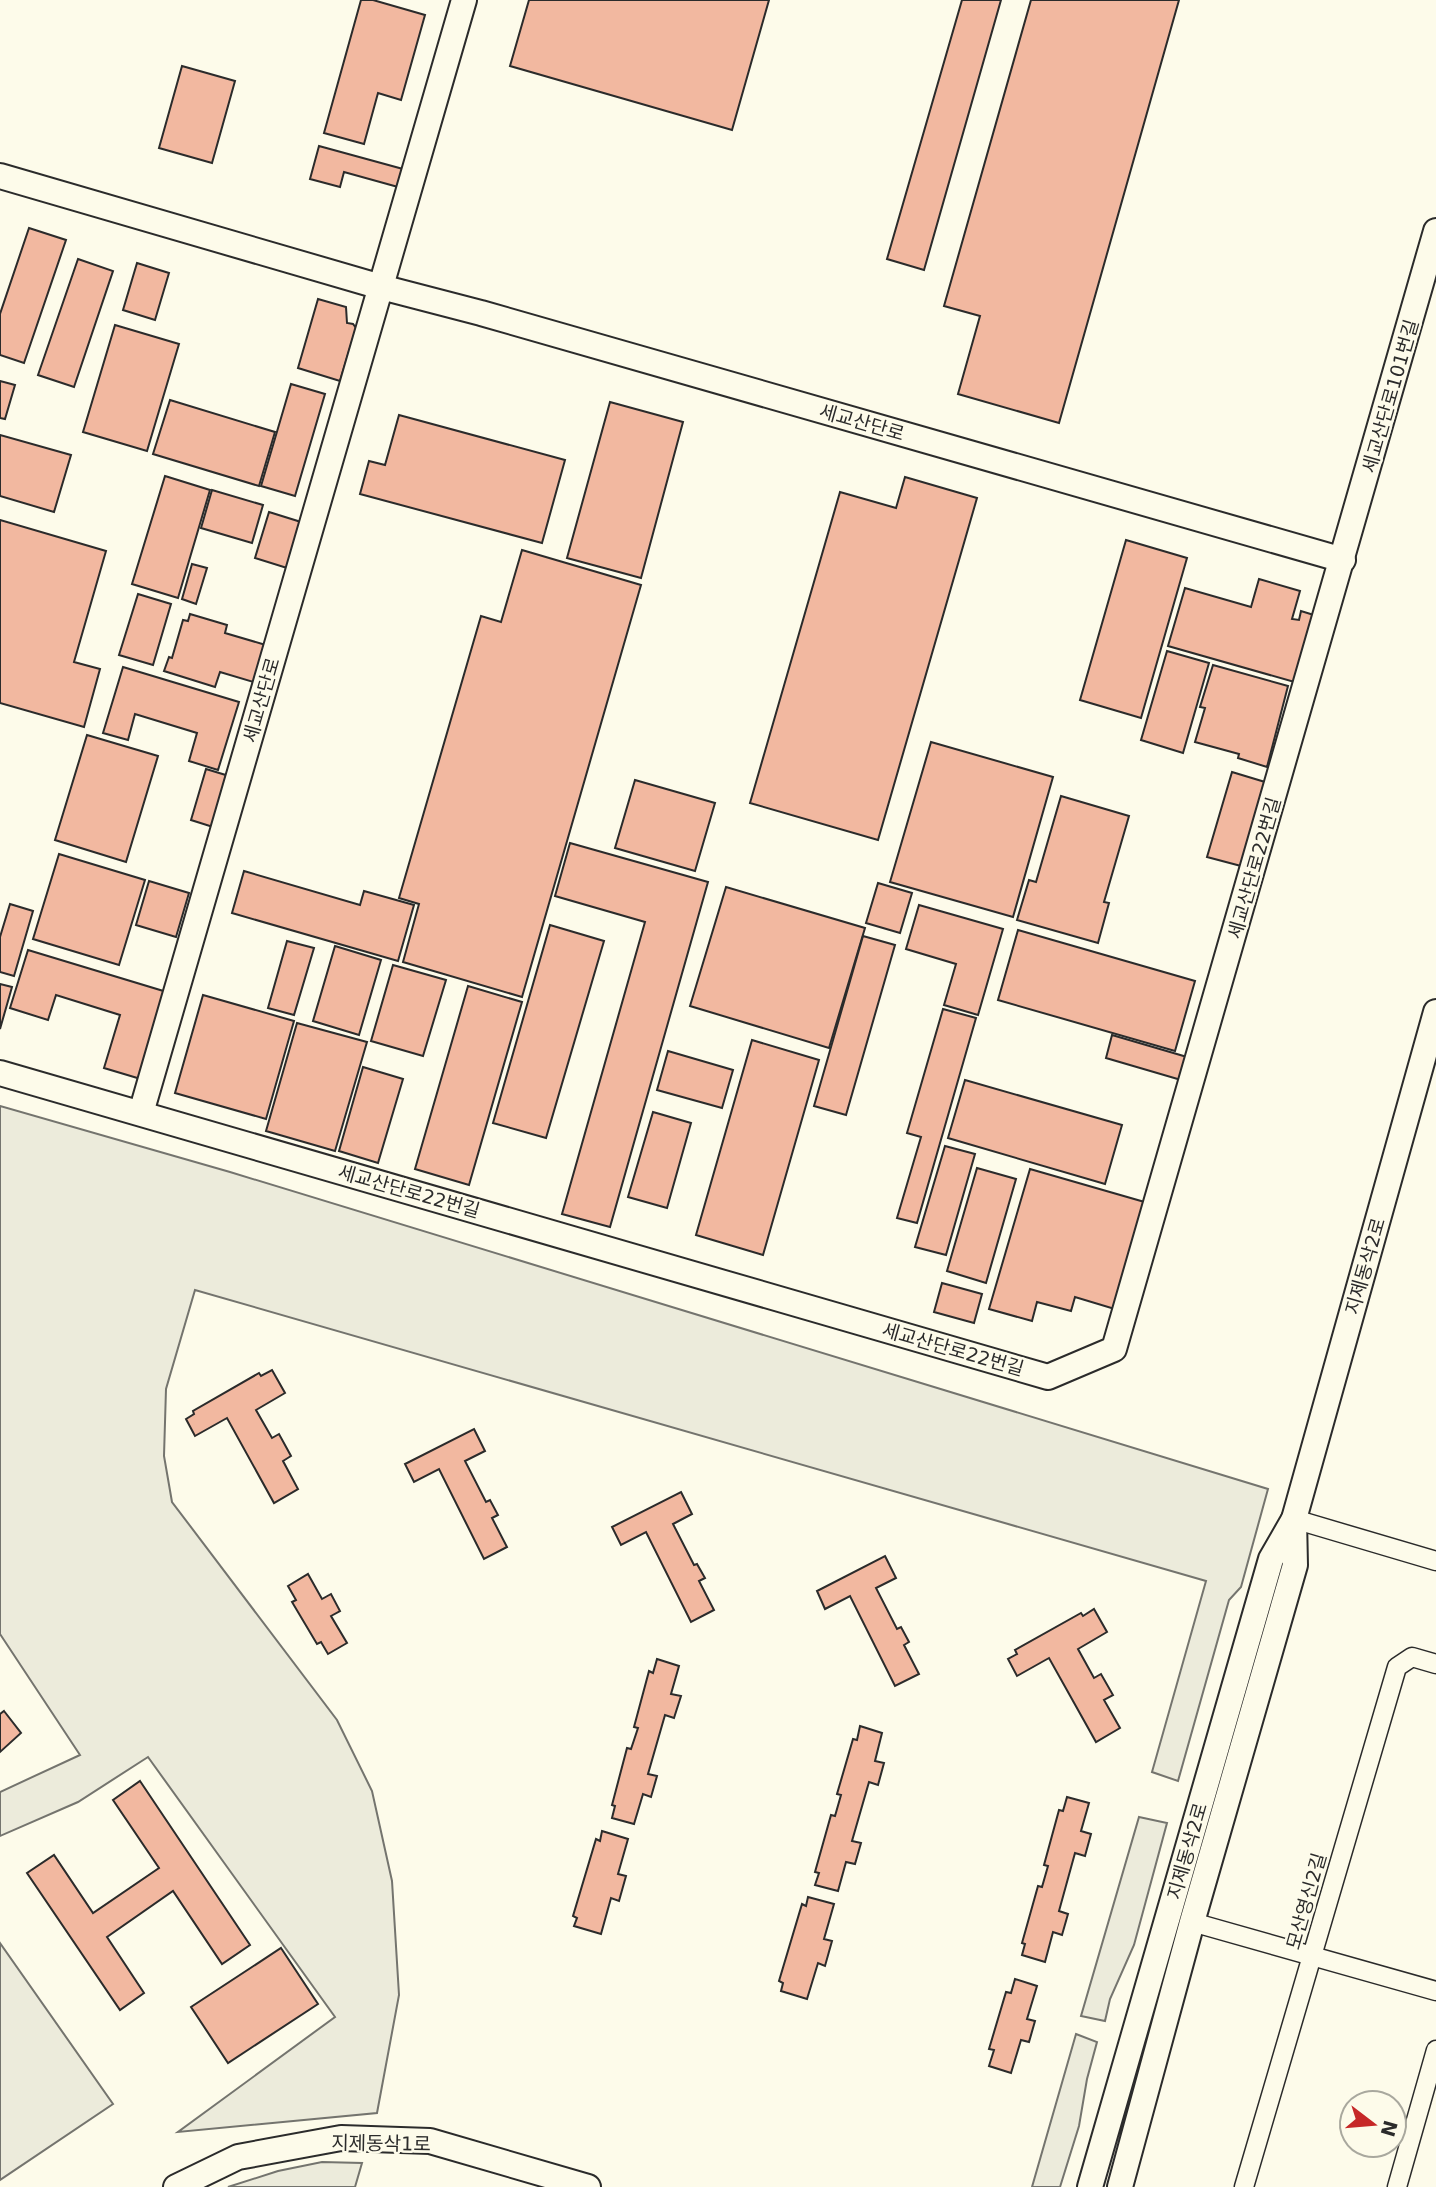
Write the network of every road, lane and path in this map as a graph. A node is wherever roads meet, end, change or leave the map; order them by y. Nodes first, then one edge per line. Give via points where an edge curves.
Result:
1 (464, 0) edge
2 (0, 176) edge
3 (1436, 231) edge
4 (381, 287) junction
5 (1343, 560) junction
6 (1436, 1012) edge
7 (0, 1073) edge
8 (141, 1113) junction
9 (1294, 1519) junction
10 (1436, 1561) edge
11 (1436, 1664) edge
12 (1192, 1922) junction
13 (1312, 1956) junction
14 (1436, 1991) edge
15 (1436, 2050) edge
16 (176, 2187) edge
17 (588, 2187) edge
18 (1090, 2187) edge
19 (1120, 2187) edge
20 (1244, 2187) edge
21 (1397, 2187) edge

1 - 4 street, 세교산단로
2 - 4 street, 세교산단로
3 - 5 street, 세교산단로101번길
4 - 5 street, 세교산단로
4 - 8 street, 세교산단로
5 - 8 street, 세교산단로22번길 via 1114,1349 1048,1377
6 - 9 street, 지제동삭2로
7 - 8 street, 세교산단로22번길
9 - 10 street
9 - 12 street, 지제동삭2로 via 1295,1565
9 - 18 street, 지제동삭2로 via 1271,1559
11 - 13 street, 모산영신2길 via 1412,1657 1397,1667
12 - 13 street
12 - 19 street, 지제동삭2로
13 - 14 street
13 - 20 street, 모산영신2길
15 - 21 street
16 - 17 street, 지제동삭1로 via 238,2157 341,2138 430,2141

